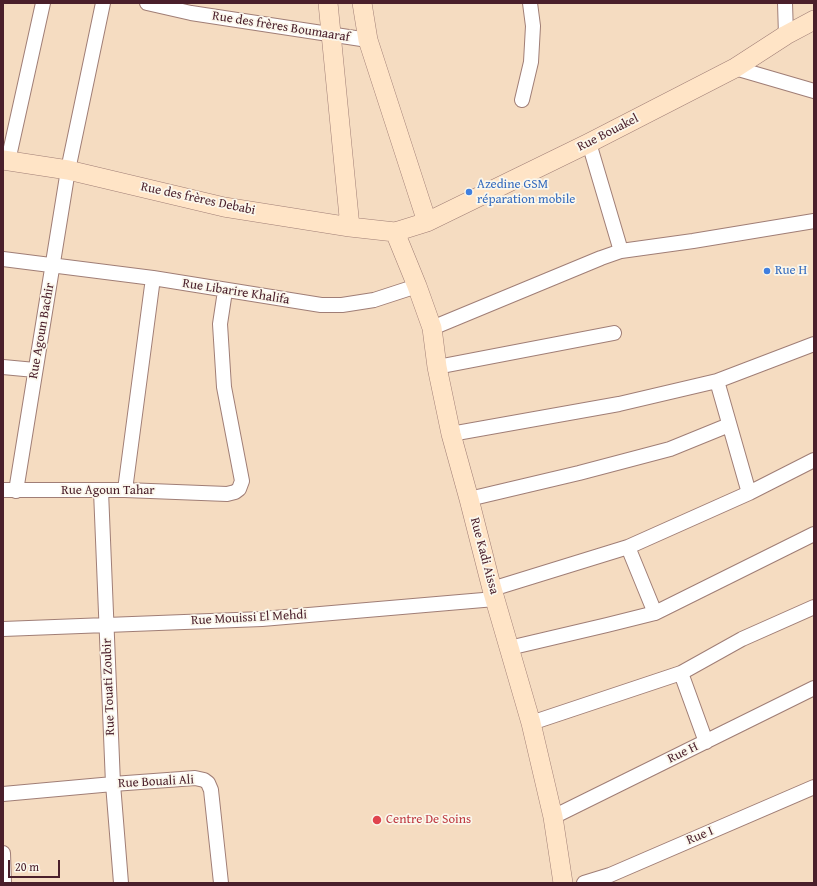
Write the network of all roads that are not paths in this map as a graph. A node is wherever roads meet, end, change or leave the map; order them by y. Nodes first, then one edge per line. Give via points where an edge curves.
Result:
1 (43, 3) edge
2 (103, 3) edge
3 (147, 3) edge
4 (328, 3) edge
5 (362, 3) edge
6 (530, 3) edge
7 (785, 3) edge
8 (814, 20) edge
9 (786, 35) junction
10 (331, 36) junction
11 (368, 40) junction
12 (735, 68) junction
13 (814, 91) edge
14 (522, 100) dead end
15 (589, 143) junction
16 (6, 161) edge
17 (68, 170) junction
18 (814, 221) edge
19 (427, 222) junction
20 (350, 227) junction
21 (395, 232) junction
22 (621, 251) junction
23 (3, 259) edge
24 (53, 264) junction
25 (153, 278) junction
26 (417, 286) junction
27 (225, 291) junction
28 (432, 328) junction
29 (614, 333) dead end
30 (814, 344) edge
31 (3, 367) edge
32 (437, 367) junction
33 (35, 370) junction
34 (717, 381) junction
35 (729, 425) junction
36 (451, 434) junction
37 (814, 460) edge
38 (125, 490) junction
39 (10, 491) edge
40 (101, 491) junction
41 (750, 493) junction
42 (469, 499) junction
43 (814, 534) edge
44 (628, 547) junction
45 (493, 594) junction
46 (814, 607) edge
47 (655, 613) junction
48 (107, 625) junction
49 (3, 629) edge
50 (509, 648) junction
51 (681, 673) junction
52 (814, 688) edge
53 (530, 723) junction
54 (706, 742) junction
55 (113, 784) junction
56 (814, 787) edge
57 (3, 794) edge
58 (552, 817) junction
59 (3, 853) edge
60 (613, 879) edge
61 (4, 883) edge
62 (121, 883) edge
63 (221, 883) edge
64 (563, 883) edge
65 (584, 883) edge

1 - 16 street
2 - 17 street, Rue Agoun Bachir
3 - 10 street, Rue des frères Boumaaraf via 191,13
4 - 10 main road
5 - 11 main road
6 - 14 street via 533,26 531,62
7 - 9 street
8 - 9 main road, Rue Bouakel
9 - 12 main road, Rue Bouakel
10 - 11 street, Rue des frères Boumaaraf
10 - 20 main road
11 - 19 main road
12 - 13 street
12 - 15 main road, Rue Bouakel
15 - 19 main road, Rue Bouakel
15 - 22 street
16 - 17 main road, Rue des frères Debabi
17 - 20 main road, Rue des frères Debabi via 224,206
17 - 24 street, Rue Agoun Bachir
18 - 22 street
19 - 21 main road, Rue Bouakel
20 - 21 main road, Rue des frères Debabi
21 - 26 main road, Rue Kadi Aissa
22 - 28 street
23 - 24 street, Rue Libarire Khalifa
24 - 25 street, Rue Libarire Khalifa
24 - 33 street, Rue Agoun Bachir
25 - 27 street, Rue Libarire Khalifa
25 - 38 street
26 - 27 street, Rue Libarire Khalifa via 374,300 321,306
26 - 28 main road, Rue Kadi Aissa
27 - 38 street, Rue Agoun Tahar via 220,324 224,387 242,481 239,489 235,492 214,494
28 - 32 main road, Rue Kadi Aissa
29 - 32 street
30 - 34 street
31 - 33 street
32 - 36 main road, Rue Kadi Aissa
33 - 39 street, Rue Agoun Bachir
34 - 35 street
34 - 36 street via 619,404
35 - 41 street
35 - 42 street via 670,449
36 - 42 main road, Rue Kadi Aissa
37 - 41 street, Rue Mouissi El Mehdi
38 - 40 street, Rue Agoun Tahar
39 - 40 street, Rue Agoun Tahar
40 - 48 street, Rue Touati Zoubir
41 - 44 street, Rue Mouissi El Mehdi
42 - 45 main road, Rue Kadi Aissa
43 - 47 street
44 - 45 street, Rue Mouissi El Mehdi
44 - 47 street
45 - 48 street, Rue Mouissi El Mehdi via 262,619
45 - 50 main road, Rue Kadi Aissa
46 - 51 street via 742,639
47 - 50 street
48 - 49 street, Rue Mouissi El Mehdi
48 - 55 street, Rue Touati Zoubir
50 - 53 main road, Rue Kadi Aissa
51 - 53 street
51 - 54 street
52 - 54 street, Rue H
53 - 58 main road, Rue Kadi Aissa
54 - 58 street, Rue H
55 - 57 street, Rue Bouali Ali
55 - 62 street, Rue Touati Zoubir
55 - 63 street, Rue Bouali Ali via 196,778 208,783 211,790
56 - 60 street, Rue I
58 - 64 main road, Rue Kadi Aissa
59 - 61 street
60 - 65 street, Rue I

